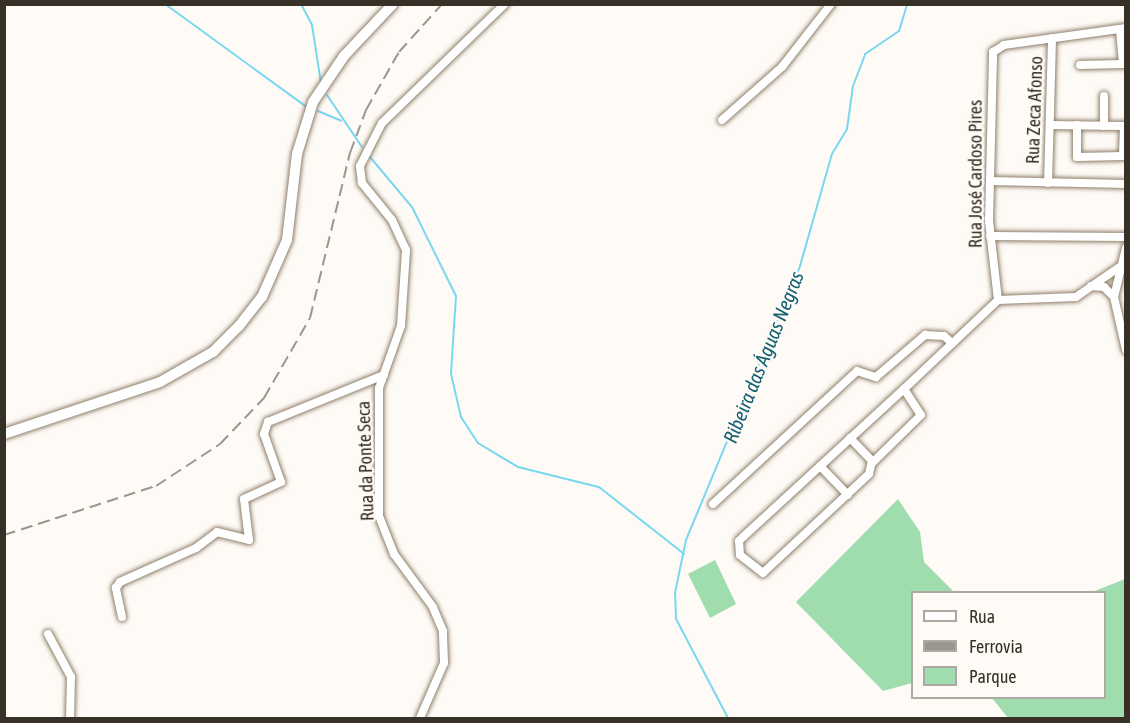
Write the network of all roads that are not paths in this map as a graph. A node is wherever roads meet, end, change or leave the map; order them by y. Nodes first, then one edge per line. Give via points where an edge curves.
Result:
1 (393, 4) edge
2 (505, 4) edge
3 (831, 4) edge
4 (1123, 29) edge
5 (1052, 38) junction
6 (1080, 64) dead end
7 (1104, 96) dead end
8 (722, 120) dead end
9 (1050, 125) junction
10 (1077, 125) junction
11 (1104, 126) junction
12 (990, 182) junction
13 (1048, 183) junction
14 (1125, 184) edge
15 (990, 236) junction
16 (1125, 237) edge
17 (1125, 249) edge
18 (1121, 266) junction
19 (1091, 286) junction
20 (1113, 297) junction
21 (998, 300) junction
22 (952, 343) junction
23 (1125, 350) edge
24 (384, 375) junction
25 (904, 389) junction
26 (4, 434) edge
27 (850, 438) junction
28 (872, 464) junction
29 (820, 466) junction
30 (848, 495) junction
31 (713, 504) dead end
32 (122, 617) dead end
33 (48, 634) dead end
34 (70, 718) edge
35 (420, 718) edge

1 - 26 main road via 326,80 302,131 287,240 267,287 240,326 213,352 160,382
2 - 24 street, Rua da Ponte Seca via 382,123 360,166 362,183 392,220 406,250 401,326
3 - 8 street via 774,74
4 - 5 street
4 - 6 street via 1122,64
5 - 9 street, Rua Zeca Afonso
5 - 12 street, Rua José Cardoso Pires via 995,48
7 - 11 street
9 - 10 street
9 - 13 street, Rua Zeca Afonso
10 - 11 street
10 - 11 street via 1077,157 1123,156 1124,126
12 - 13 street
12 - 15 street, Rua José Cardoso Pires
13 - 14 street
15 - 16 street
15 - 21 street, Rua José Cardoso Pires
17 - 18 street
18 - 19 street
18 - 20 street
19 - 20 street via 1104,287
19 - 21 street via 1076,297
20 - 23 street
21 - 22 street
22 - 25 street
22 - 31 street via 944,336 925,335 876,376 857,371
24 - 32 street via 268,422 264,434 281,482 244,499 249,540 217,532 196,548 120,582 116,588
24 - 35 street, Rua da Ponte Seca via 379,516 394,554 433,607 446,646 439,677
25 - 27 street
25 - 28 street via 921,415
27 - 28 street
27 - 29 street
28 - 30 street
29 - 30 street
29 - 30 street via 739,541 740,555 764,573
33 - 34 street via 71,677

